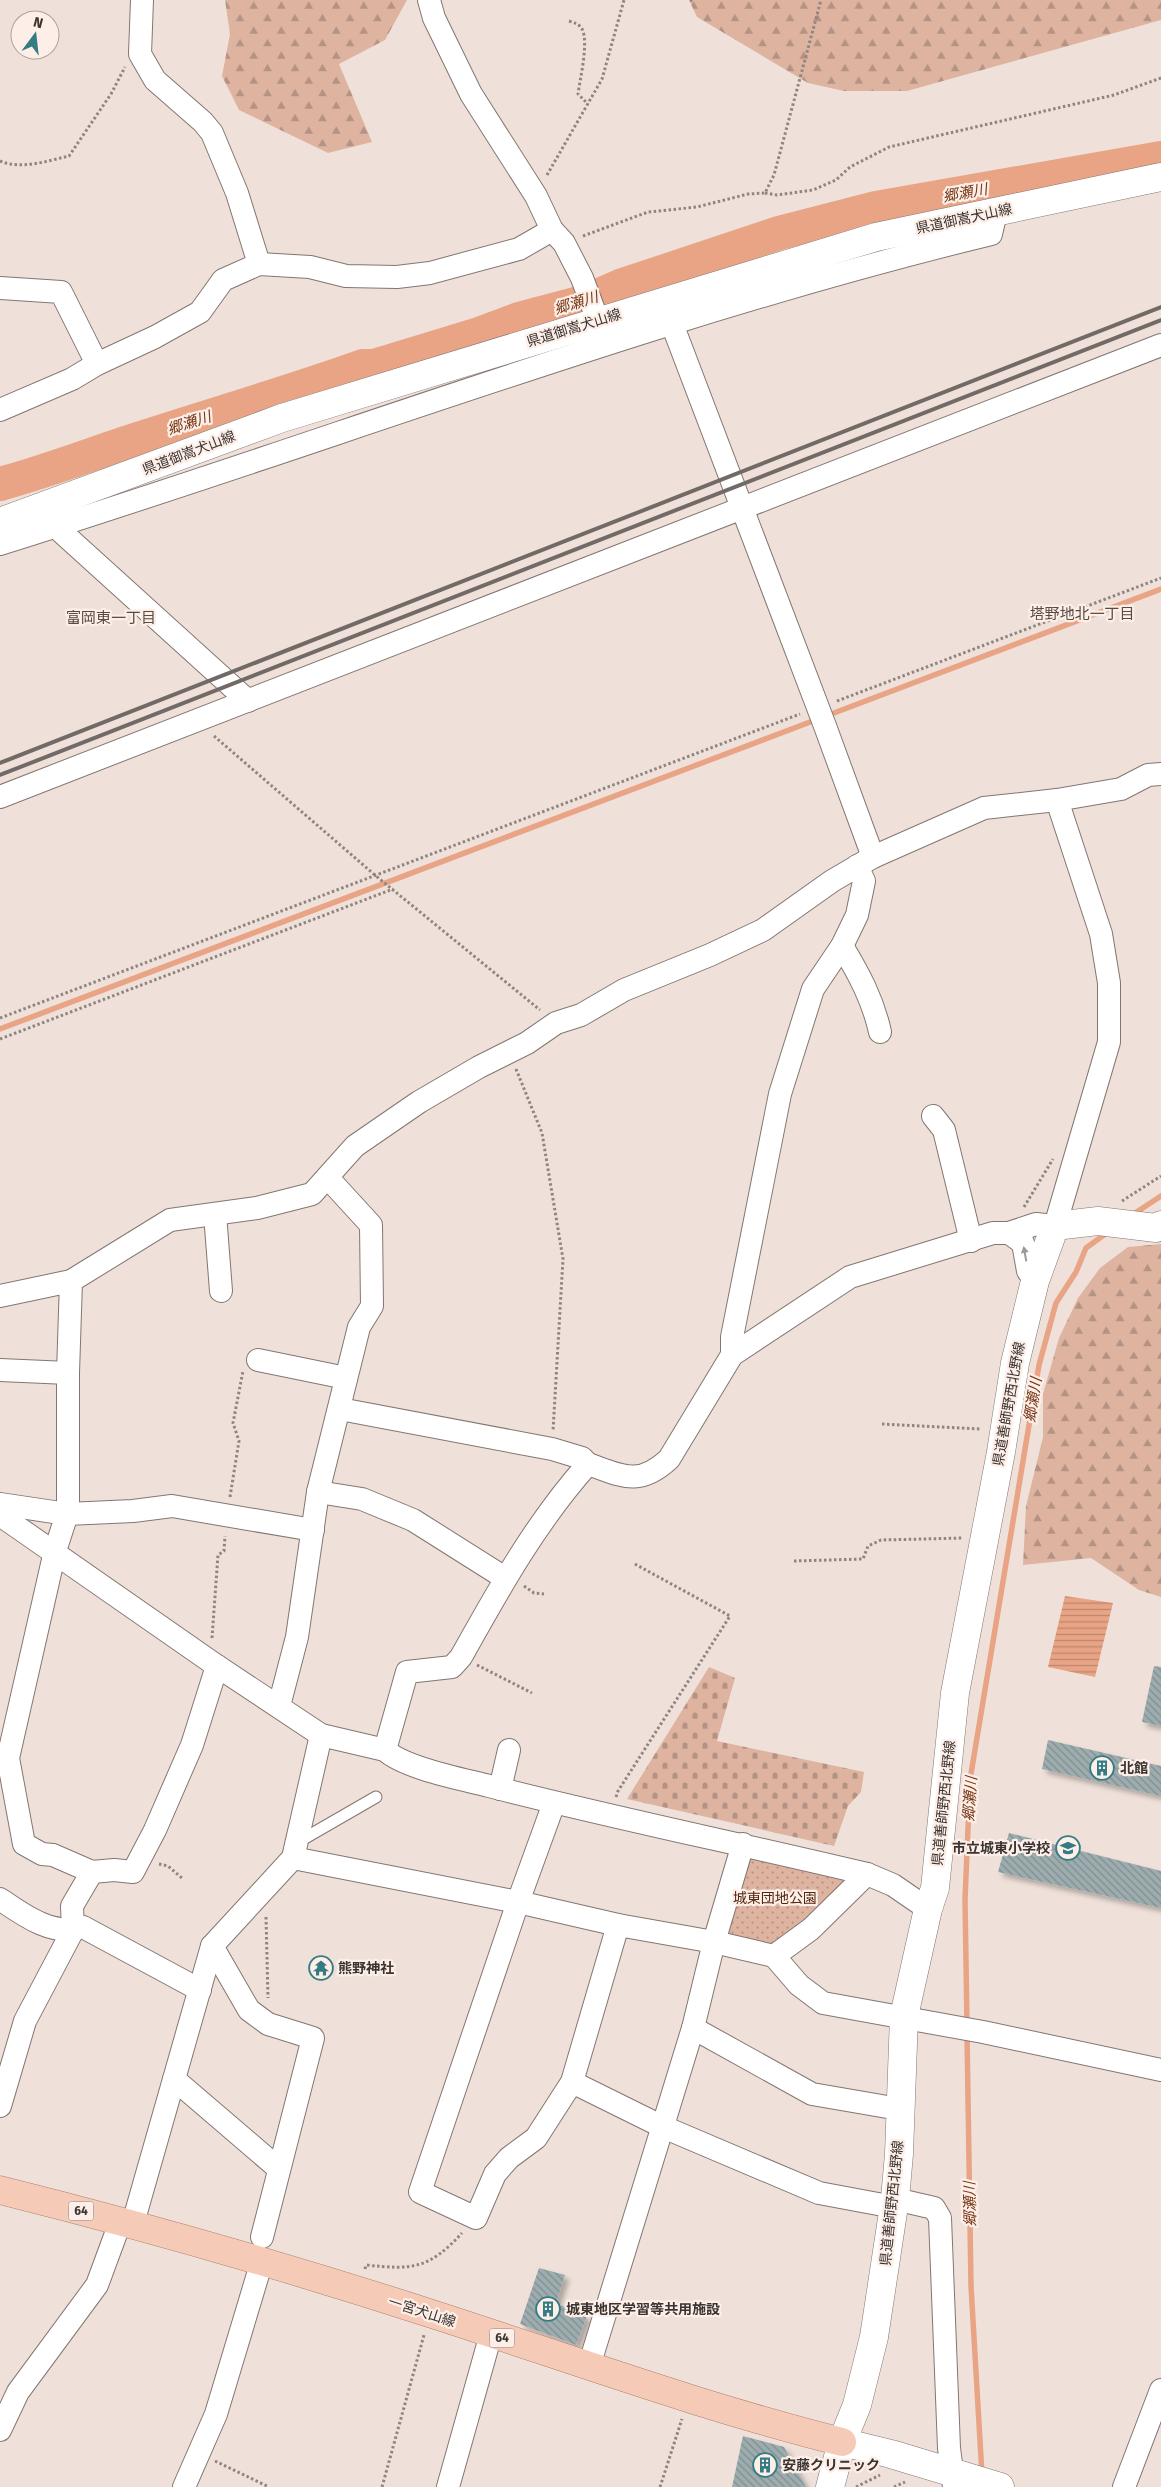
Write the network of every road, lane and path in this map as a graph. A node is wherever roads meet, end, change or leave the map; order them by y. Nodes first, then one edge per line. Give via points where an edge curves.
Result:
1 (142, 0) edge
2 (430, 0) edge
3 (624, 0) edge
4 (821, 0) edge
5 (569, 21) dead end
6 (140, 54) junction
7 (1161, 78) edge
8 (588, 104) junction
9 (0, 161) edge
10 (1161, 177) edge
11 (765, 193) junction
12 (536, 196) junction
13 (558, 237) junction
14 (259, 264) junction
15 (0, 288) edge
16 (668, 312) junction
17 (595, 315) junction
18 (1161, 345) edge
19 (97, 364) junction
20 (0, 410) edge
21 (742, 507) junction
22 (46, 518) junction
23 (0, 522) edge
24 (0, 544) edge
25 (1161, 578) edge
26 (248, 701) junction
27 (822, 717) junction
28 (196, 721) junction
29 (1161, 774) edge
30 (0, 797) edge
31 (1057, 800) junction
32 (865, 862) junction
33 (376, 876) junction
34 (393, 890) junction
35 (842, 946) junction
36 (0, 1018) edge
37 (556, 1023) junction
38 (880, 1032) dead end
39 (0, 1039) edge
40 (509, 1052) junction
41 (933, 1116) dead end
42 (1078, 1145) junction
43 (1161, 1176) edge
44 (328, 1178) junction
45 (215, 1214) junction
46 (1098, 1221) junction
47 (1055, 1226) junction
48 (1158, 1226) edge
49 (1016, 1231) junction
50 (971, 1240) junction
51 (71, 1281) junction
52 (1035, 1281) junction
53 (220, 1291) dead end
54 (0, 1296) edge
55 (732, 1355) junction
56 (258, 1360) dead end
57 (0, 1370) edge
58 (68, 1373) junction
59 (346, 1378) junction
60 (340, 1409) junction
61 (882, 1424) dead end
62 (1004, 1430) junction
63 (552, 1449) junction
64 (588, 1464) junction
65 (318, 1492) junction
66 (0, 1504) edge
67 (67, 1514) junction
68 (0, 1515) edge
69 (313, 1530) junction
70 (984, 1542) junction
71 (55, 1551) junction
72 (794, 1561) dead end
73 (633, 1563) dead end
74 (505, 1578) junction
75 (461, 1657) junction
76 (217, 1666) junction
77 (532, 1693) dead end
78 (279, 1706) junction
79 (321, 1735) junction
80 (385, 1750) junction
81 (509, 1750) dead end
82 (500, 1788) junction
83 (376, 1797) dead end
84 (554, 1803) junction
85 (611, 1817) junction
86 (743, 1844) junction
87 (295, 1850) junction
88 (141, 1860) junction
89 (92, 1872) junction
90 (867, 1874) junction
91 (183, 1879) dead end
92 (267, 1886) junction
93 (0, 1899) edge
94 (518, 1902) junction
95 (928, 1909) junction
96 (618, 1925) junction
97 (73, 1930) junction
98 (714, 1942) junction
99 (212, 1946) junction
100 (774, 1956) junction
101 (200, 1990) junction
102 (904, 2016) junction
103 (268, 2024) junction
104 (693, 2028) junction
105 (7, 2056) edge
106 (1161, 2070) edge
107 (174, 2079) junction
108 (572, 2082) junction
109 (0, 2106) edge
110 (899, 2109) junction
111 (661, 2126) junction
112 (279, 2169) junction
113 (0, 2190) edge
114 (895, 2203) junction
115 (476, 2218) junction
116 (127, 2222) junction
117 (262, 2249) junction
118 (357, 2291) junction
119 (430, 2313) junction
120 (491, 2334) junction
121 (589, 2366) junction
122 (1161, 2390) edge
123 (689, 2397) junction
124 (0, 2430) edge
125 (842, 2442) junction
126 (199, 2453) junction
127 (883, 2473) dead end
128 (953, 2480) edge
129 (907, 2481) dead end
130 (997, 2486) edge
131 (184, 2487) edge
132 (268, 2487) edge
133 (382, 2487) edge
134 (448, 2487) edge
135 (660, 2487) edge
136 (830, 2487) edge
137 (856, 2487) edge
138 (894, 2487) edge
139 (1124, 2487) edge

1 - 6 street
2 - 12 street via 434,18 471,94
3 - 8 path via 602,79
4 - 11 path via 774,175
5 - 8 path via 579,24 584,31 578,94
6 - 9 path via 127,64 69,156 31,164
6 - 14 street via 155,80 212,133 237,193
7 - 11 path via 1114,95 888,147 850,167 836,180 813,190 777,195
8 - 12 path
10 - 16 main road, 県道御嵩犬山線 via 876,237
11 - 13 path via 697,207 648,212
12 - 13 street
13 - 14 street via 430,273 397,277 346,276 310,266
13 - 17 street via 582,278
14 - 19 street via 223,280 200,312
15 - 19 street via 62,292
16 - 17 main road, 県道御嵩犬山線
16 - 21 street
16 - 22 street
17 - 22 main road, 県道御嵩犬山線 via 282,418
18 - 21 street
19 - 20 street via 72,379
21 - 26 street
21 - 27 street
22 - 23 main road, 県道御嵩犬山線
22 - 24 street
22 - 26 street
25 - 27 path
26 - 28 street
27 - 32 street
27 - 33 path
28 - 30 street
28 - 33 path
29 - 31 street via 1148,775 1121,789
31 - 32 street via 984,808
31 - 42 street via 1101,934 1109,984 1109,1042
32 - 35 street via 857,915
32 - 37 street via 763,930 624,990 581,1016
33 - 34 path
33 - 36 path
34 - 37 path
34 - 39 path
35 - 38 street via 864,984 876,1012
35 - 55 street via 813,989 780,1094 732,1337
37 - 40 street via 527,1044
40 - 44 street via 419,1102 355,1146
40 - 63 path via 542,1133 563,1259
41 - 50 street via 944,1130
42 - 47 street
42 - 49 path via 1058,1151 1022,1210
43 - 46 path via 1120,1202
44 - 45 street via 312,1194 292,1201
44 - 59 street via 371,1226 372,1306 359,1327
45 - 51 street via 170,1220
45 - 53 street
46 - 47 main road
46 - 48 main road
47 - 49 street via 1036,1224
47 - 52 main road, 県道善師野西北野線
49 - 50 street via 992,1233
52 -> 49 street via 1028,1271 1023,1243
50 - 55 street via 850,1278
51 - 54 street
51 - 58 street
52 - 62 main road, 県道善師野西北野線 via 1015,1363
55 - 64 street via 669,1459 656,1471 627,1478
56 - 59 street
57 - 58 street
58 - 67 street
59 - 60 street
60 - 63 street
60 - 65 street
61 - 62 path
62 - 70 main road, 県道善師野西北野線
63 - 64 street via 582,1458
64 - 74 street via 560,1496
65 - 69 street
65 - 74 street via 362,1499 413,1520
66 - 67 street
67 - 69 street via 172,1506
67 - 71 street
68 - 71 street
69 - 78 street via 297,1637
70 - 72 path via 956,1536 881,1540 868,1546 862,1559
70 - 95 main road, 県道善師野西北野線 via 955,1693 935,1888
71 - 76 street
71 - 89 street via 8,1758 24,1844
73 - 85 path via 730,1616 618,1791
74 - 75 street
75 - 77 path
75 - 80 street via 452,1668 407,1672
76 - 78 street
76 - 88 street via 192,1745
78 - 79 street
79 - 80 street
79 - 87 street
80 - 82 street via 393,1757
81 - 82 street
82 - 84 street
83 - 87 lane
84 - 85 street
84 - 94 street
85 - 86 street
86 - 90 street
86 - 98 street
87 - 92 street
87 - 94 street
88 - 89 street via 133,1872
88 - 91 path via 168,1866
89 - 97 street via 72,1906
90 - 95 street via 893,1885
90 - 100 street via 811,1929
92 - 99 street
92 - 103 path
93 - 97 street via 34,1922
94 - 96 street
94 - 115 street via 420,2192
95 - 102 main road, 県道善師野西北野線
96 - 98 street
96 - 108 street
97 - 101 street via 83,1927
97 - 105 street
98 - 100 street
98 - 104 street
99 - 101 street
99 - 103 street via 248,2010
100 - 102 street via 799,1985 824,2003
101 - 107 street
102 - 106 street
102 - 110 main road, 県道善師野西北野線
103 - 112 street via 313,2038
104 - 110 street via 812,2094
104 - 111 street
105 - 109 street
107 - 112 street
107 - 116 street
108 - 111 street
108 - 115 street via 536,2138 509,2158 495,2174
110 - 114 main road, 県道善師野西北野線
111 - 114 street via 819,2193
111 - 121 street
112 - 117 street
113 - 116 main road, 一宮犬山線 / 64
114 - 125 main road, 県道善師野西北野線 via 874,2337 857,2405
114 - 128 street via 934,2208 940,2218
115 - 118 path via 431,2261 401,2269 366,2266
116 - 117 main road, 一宮犬山線 / 64
116 - 124 street via 96,2285 18,2392
117 - 118 main road, 一宮犬山線 / 64
117 - 126 street via 216,2414
118 - 119 main road, 一宮犬山線 / 64
119 - 120 main road, 一宮犬山線 / 64
119 - 133 path
120 - 121 main road, 一宮犬山線 / 64
120 - 134 street
121 - 123 main road, 一宮犬山線 / 64
122 - 139 street
123 - 125 main road, 一宮犬山線 / 64
123 - 135 path
125 - 128 main road
125 - 136 main road, 県道善師野西北野線
126 - 131 street
126 - 132 path
127 - 137 path
128 - 130 main road
129 - 138 path

